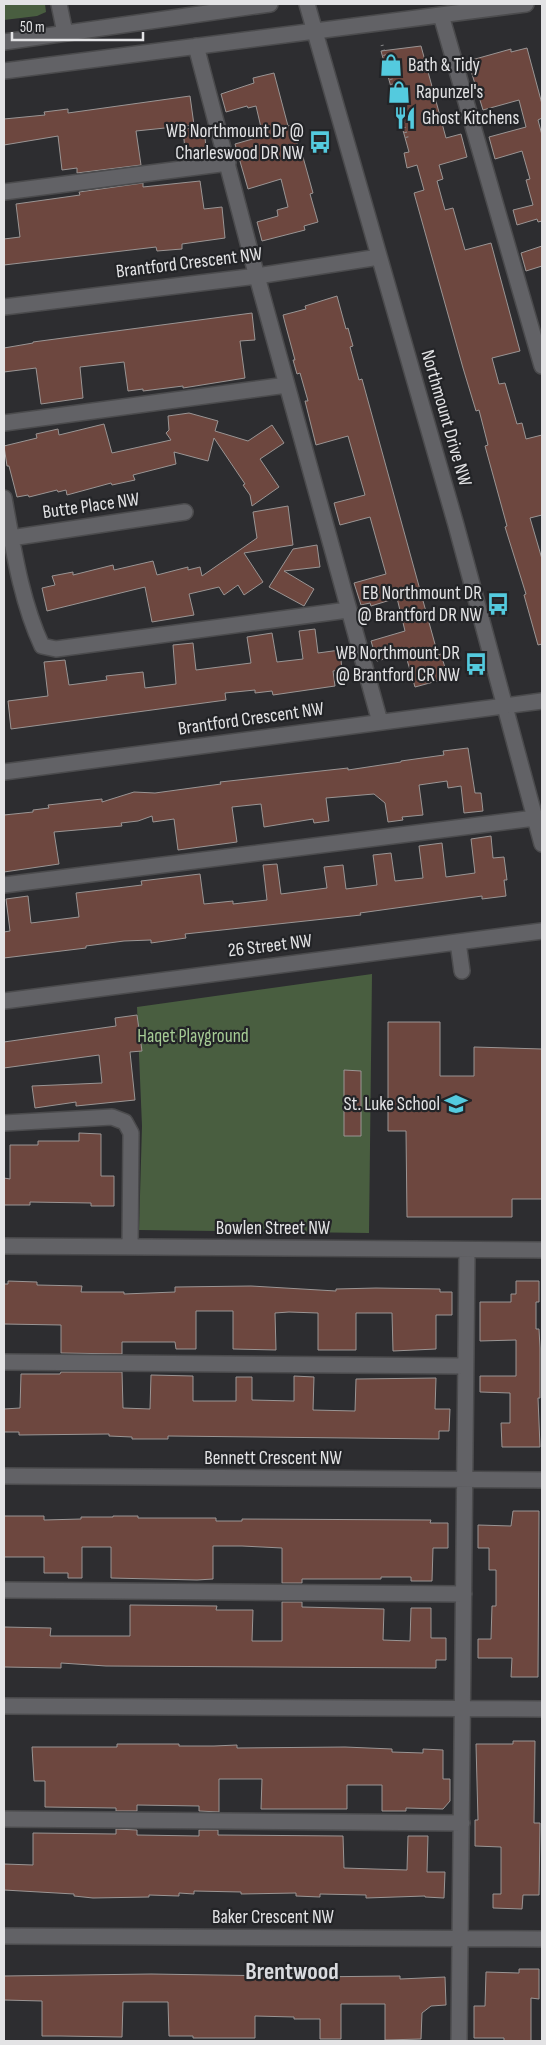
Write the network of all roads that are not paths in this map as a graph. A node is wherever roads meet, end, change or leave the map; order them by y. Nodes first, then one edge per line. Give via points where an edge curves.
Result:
1 (59, 4) edge
2 (270, 4) edge
3 (308, 4) edge
4 (526, 4) edge
5 (441, 15) junction
6 (315, 30) junction
7 (65, 33) junction
8 (4, 42) edge
9 (196, 46) junction
10 (4, 71) edge
11 (228, 163) junction
12 (4, 192) edge
13 (379, 257) junction
14 (257, 276) junction
15 (4, 307) edge
16 (542, 366) edge
17 (286, 385) junction
18 (4, 423) edge
19 (4, 498) edge
20 (185, 512) dead end
21 (7, 538) edge
22 (348, 610) junction
23 (542, 701) edge
24 (504, 706) junction
25 (380, 722) junction
26 (4, 772) edge
27 (535, 818) junction
28 (542, 844) edge
29 (4, 885) edge
30 (542, 931) edge
31 (458, 942) junction
32 (462, 971) dead end
33 (4, 1001) edge
34 (4, 1124) edge
35 (4, 1246) edge
36 (130, 1247) junction
37 (467, 1250) junction
38 (542, 1250) edge
39 (4, 1362) edge
40 (465, 1366) junction
41 (4, 1476) edge
42 (465, 1479) junction
43 (542, 1480) edge
44 (4, 1590) edge
45 (464, 1594) junction
46 (4, 1706) edge
47 (463, 1709) junction
48 (542, 1709) edge
49 (4, 1819) edge
50 (462, 1823) junction
51 (4, 1936) edge
52 (461, 1938) junction
53 (542, 1939) edge
54 (459, 2041) edge

1 - 7 street
2 - 7 street
3 - 6 street, Northmount Drive NW
4 - 5 street
5 - 6 street
5 - 16 street
6 - 9 street
6 - 13 street, Northmount Drive NW
7 - 8 street
9 - 10 street
9 - 11 street
11 - 12 street
11 - 14 street
13 - 14 street, Brantford Crescent NW
13 - 24 street, Northmount Drive NW
14 - 15 street, Brantford Crescent NW
14 - 17 street
17 - 18 street
17 - 22 street
19 - 21 street
20 - 21 street, Butte Place NW
21 - 22 street via 42,646 56,649
22 - 25 street
23 - 24 street, Brantford Crescent NW
24 - 25 street, Brantford Crescent NW
24 - 27 street, Northmount Drive NW
25 - 26 street, Brantford Crescent NW
27 - 28 street, Northmount Drive NW
27 - 29 street
30 - 31 street, 26 Street NW
31 - 32 street
31 - 33 street, 26 Street NW
34 - 36 street via 112,1118 124,1122 131,1133
35 - 36 street, Bowlen Street NW
36 - 37 street, Bowlen Street NW
37 - 38 street, Bowlen Street NW
37 - 40 street
39 - 40 street
40 - 42 street
41 - 42 street, Bennett Crescent NW
42 - 43 street, Bennett Crescent NW
42 - 45 street
44 - 45 street
45 - 47 street
46 - 47 street
47 - 48 street
47 - 50 street
49 - 50 street
50 - 52 street
51 - 52 street, Baker Crescent NW
52 - 53 street, Baker Crescent NW
52 - 54 street

